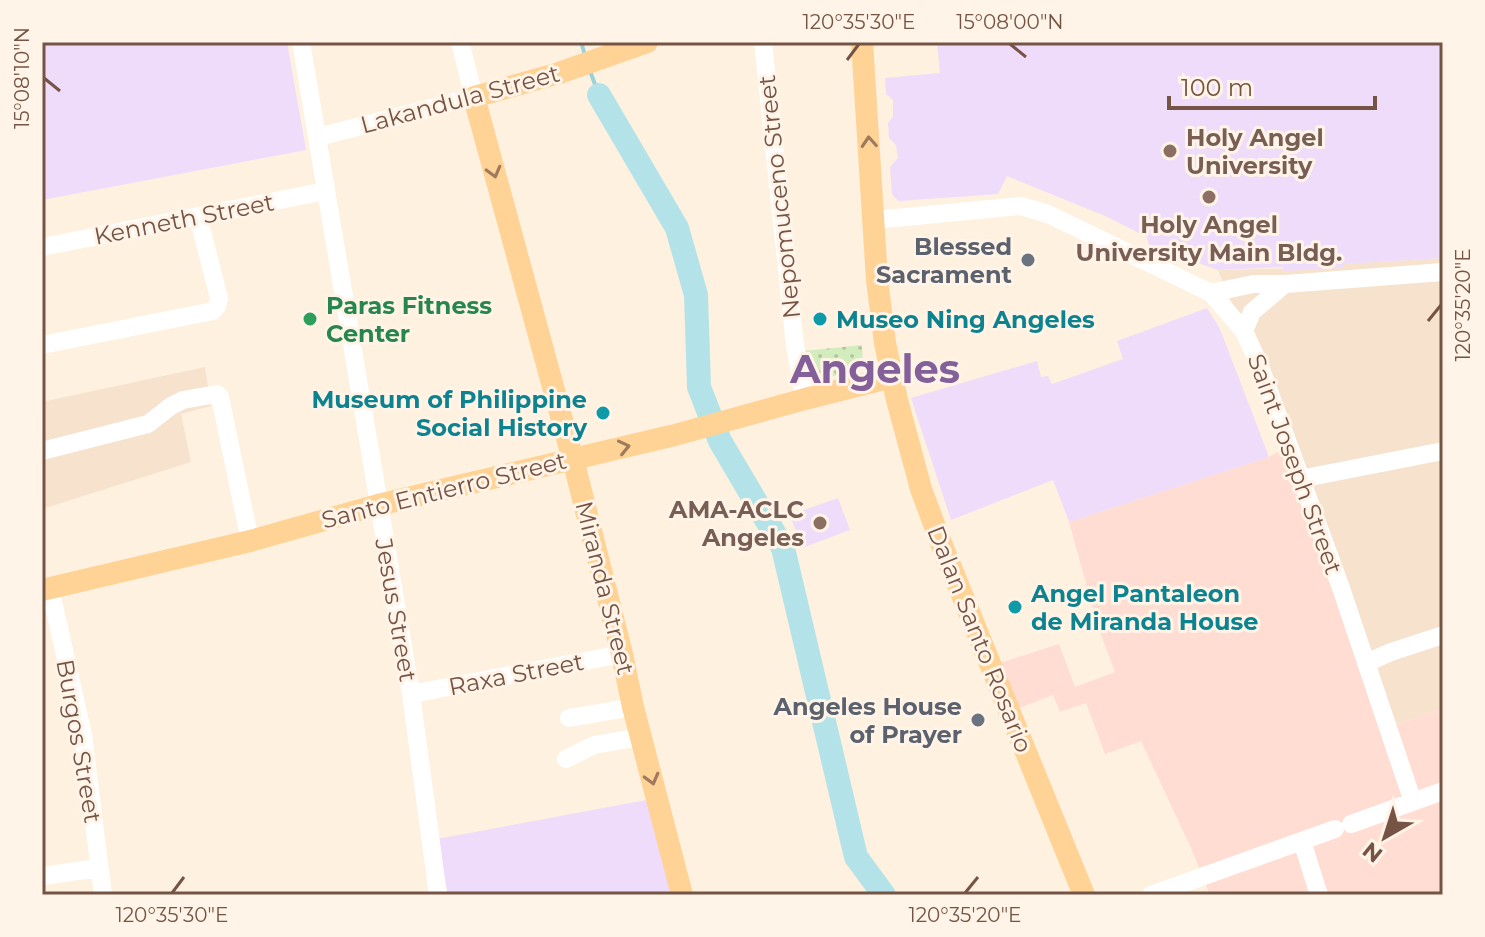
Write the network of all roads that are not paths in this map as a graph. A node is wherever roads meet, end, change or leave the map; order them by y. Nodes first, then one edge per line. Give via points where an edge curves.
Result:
1 (301, 42) edge
2 (460, 42) edge
3 (647, 42) edge
4 (763, 42) edge
5 (862, 42) edge
6 (474, 97) junction
7 (318, 137) junction
8 (326, 191) junction
9 (198, 216) junction
10 (874, 220) junction
11 (42, 247) edge
12 (1443, 272) edge
13 (1285, 284) junction
14 (1211, 293) junction
15 (1244, 331) junction
16 (42, 345) edge
17 (892, 377) junction
18 (805, 399) junction
19 (42, 451) edge
20 (1443, 451) edge
21 (572, 459) junction
22 (1300, 479) junction
23 (378, 505) junction
24 (250, 541) junction
25 (46, 589) edge
26 (1443, 635) edge
27 (622, 654) junction
28 (1366, 663) junction
29 (411, 694) junction
30 (633, 707) junction
31 (569, 718) dead end
32 (641, 737) junction
33 (566, 759) dead end
34 (1443, 791) edge
35 (1413, 802) junction
36 (1302, 841) junction
37 (99, 868) junction
38 (42, 876) edge
39 (103, 895) edge
40 (438, 895) edge
41 (682, 895) edge
42 (1084, 895) edge
43 (1151, 895) edge
44 (1319, 895) edge

1 - 7 street, Jesus Street
2 - 6 street
3 - 6 main road, Lakandula Street
4 - 18 street, Nepomuceno Street
10 -> 5 main road, Dalan Santo Rosario
6 - 7 street, Lakandula Street
6 -> 21 main road, Miranda Street
7 - 8 street, Jesus Street
8 - 9 street, Kenneth Street
8 - 23 street, Jesus Street
9 - 11 street, Kenneth Street
9 - 16 street via 219,298 213,311
10 - 14 street, Saint Joseph Street via 1021,206
10 - 17 main road, Dalan Santo Rosario
12 - 13 street
13 - 14 street
13 - 15 street via 1252,312
14 - 15 street, Saint Joseph Street
15 - 22 street, Saint Joseph Street
17 - 18 main road, Santo Entierro Street
17 - 42 main road, Dalan Santo Rosario via 921,489
21 -> 18 main road, Santo Entierro Street
19 - 24 street via 148,424 183,400 217,394
20 - 22 street
21 - 23 main road, Santo Entierro Street
21 - 27 main road, Miranda Street
22 - 28 street, Saint Joseph Street
23 - 24 main road, Santo Entierro Street
23 - 29 street, Jesus Street
24 - 25 main road, Santo Entierro Street
25 - 37 street, Burgos Street via 83,735
26 - 28 street
27 - 29 street, Raxa Street
27 - 30 main road, Miranda Street
28 - 35 street, Saint Joseph Street
29 - 40 street, Jesus Street
30 - 31 street
30 - 32 main road, Miranda Street
32 - 33 street via 594,745
32 -> 41 main road, Miranda Street
34 - 35 street
35 - 36 street
36 - 43 street
36 - 44 street
37 - 38 street
37 - 39 street, Burgos Street

